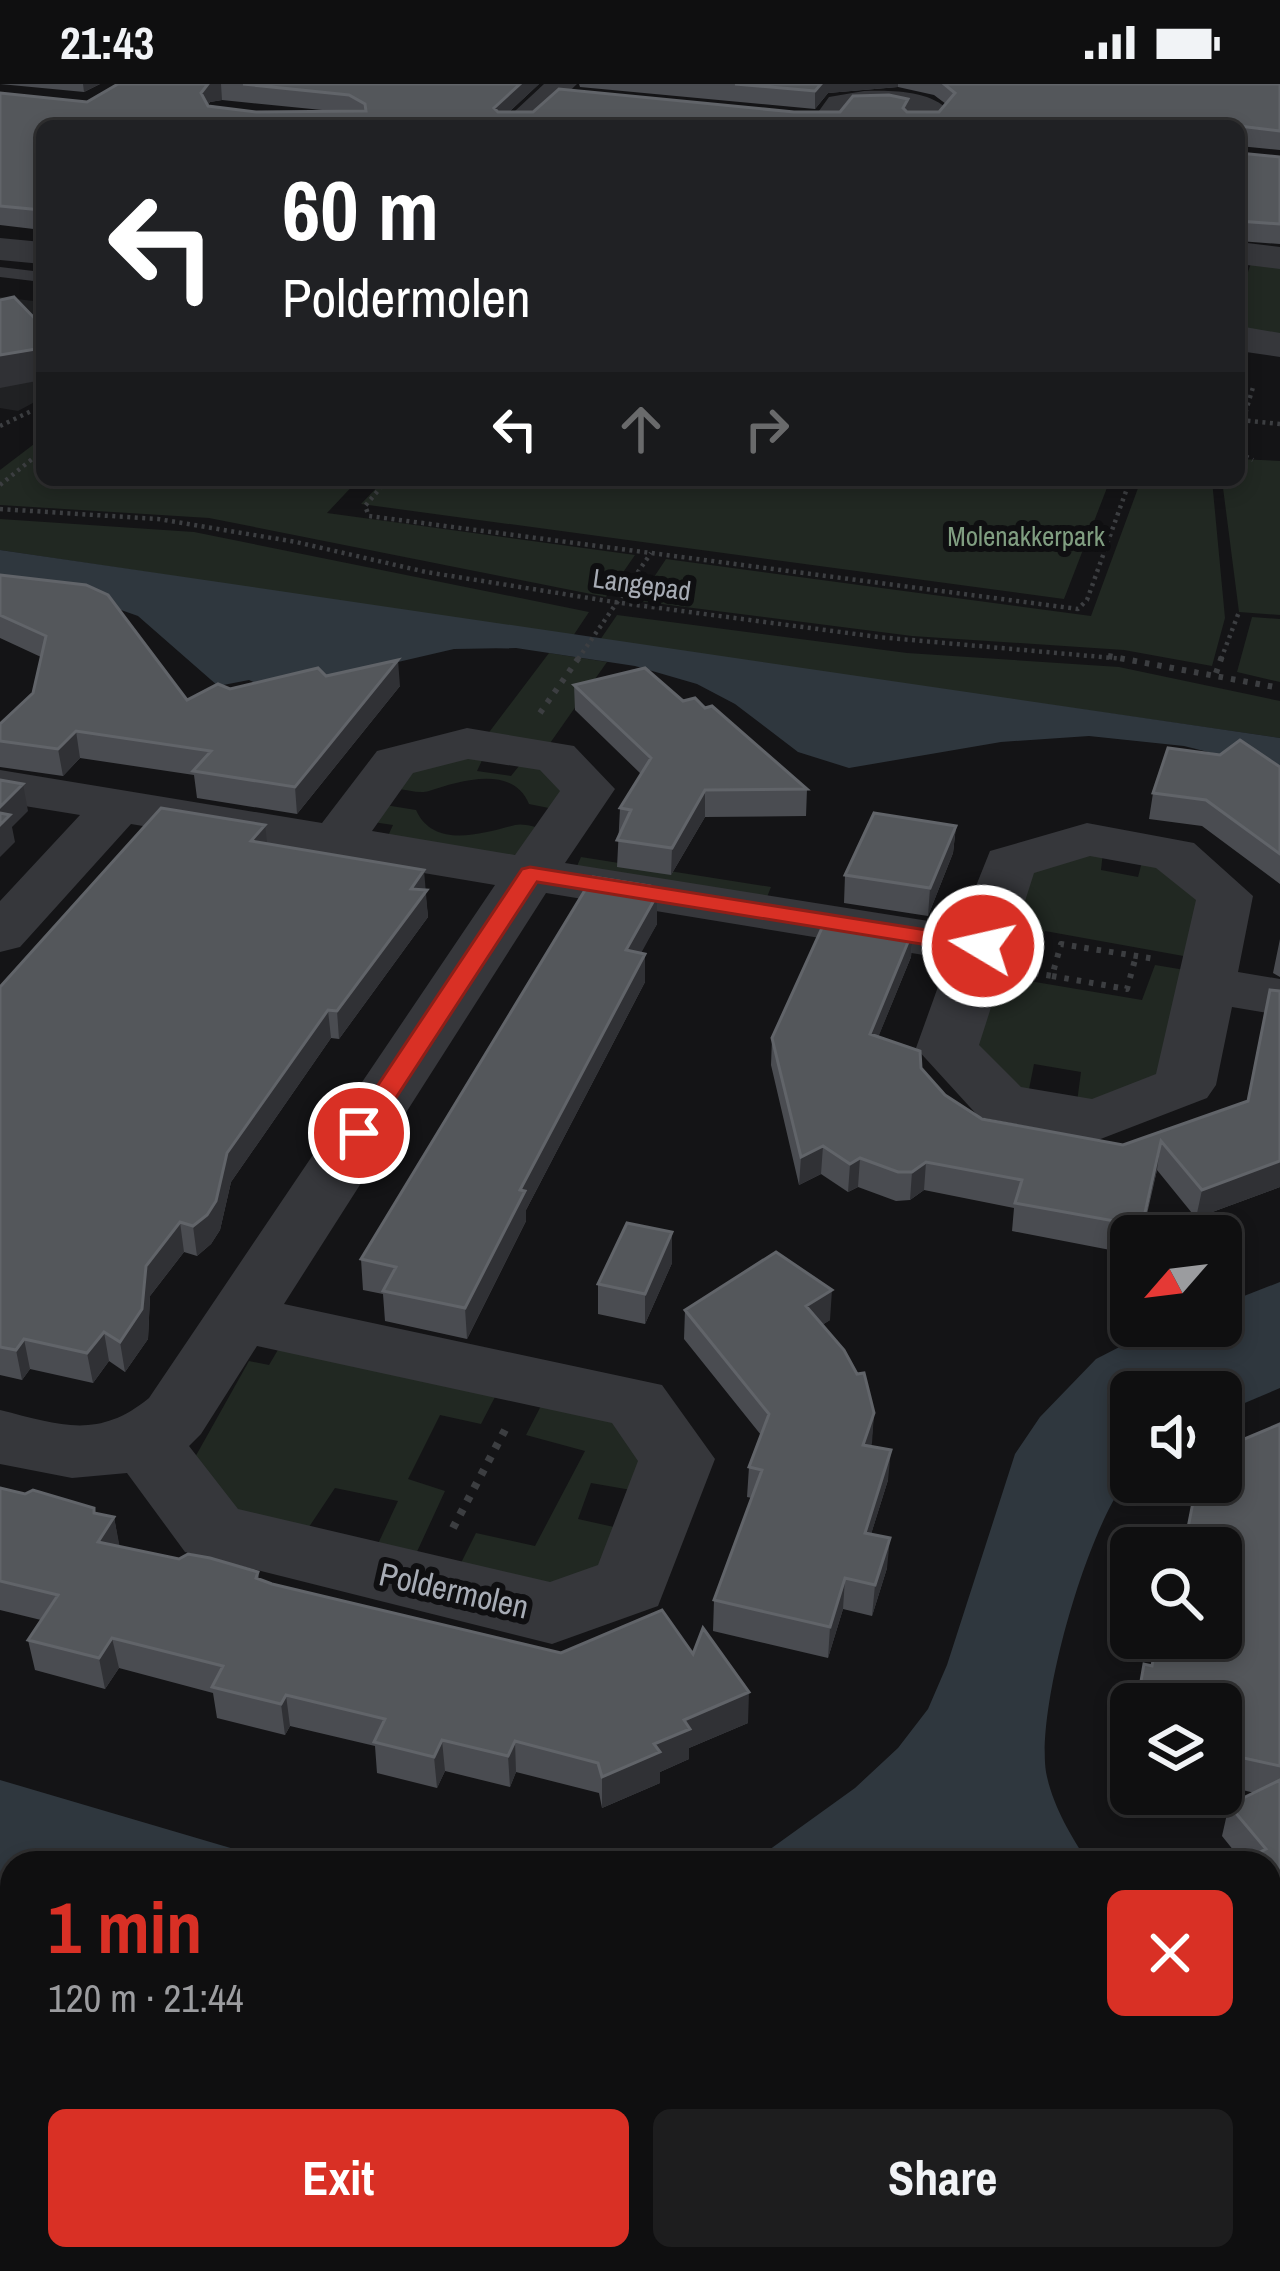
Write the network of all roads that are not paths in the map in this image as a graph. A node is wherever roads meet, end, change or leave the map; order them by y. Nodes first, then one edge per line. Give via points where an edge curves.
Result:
1 (562, 84) edge
2 (521, 120) edge
3 (828, 120) edge
4 (927, 120) edge
5 (0, 249) edge
6 (36, 252) edge
7 (1245, 256) edge
8 (1280, 258) edge
9 (0, 272) edge
10 (36, 276) edge
11 (1245, 340) edge
12 (1280, 345) edge
13 (0, 787) edge
14 (118, 806) junction
15 (336, 842) junction
16 (530, 874) junction
17 (0, 935) edge
18 (980, 955) junction
19 (1209, 976) junction
20 (1280, 997) edge
21 (237, 1318) junction
22 (0, 1437) edge
23 (144, 1441) junction

1 - 2 street
3 - 4 street via 840,103 859,100 916,103 934,111
5 - 6 street
7 - 8 street
9 - 10 lane
11 - 12 street
13 - 14 street
14 - 15 street
14 - 17 street
15 - 16 street
15 - 16 street via 395,762 467,743 518,747 556,757 588,789
16 - 18 street
16 - 21 street
18 - 19 street via 1010,863 1087,839 1174,855 1225,896
18 - 19 street via 946,1048 1001,1102 1098,1120 1185,1085
19 - 20 street
21 - 23 street via 175,1416
21 - 23 street, Poldermolen via 636,1403 677,1460 630,1585 552,1613 212,1532
22 - 23 street via 91,1452

